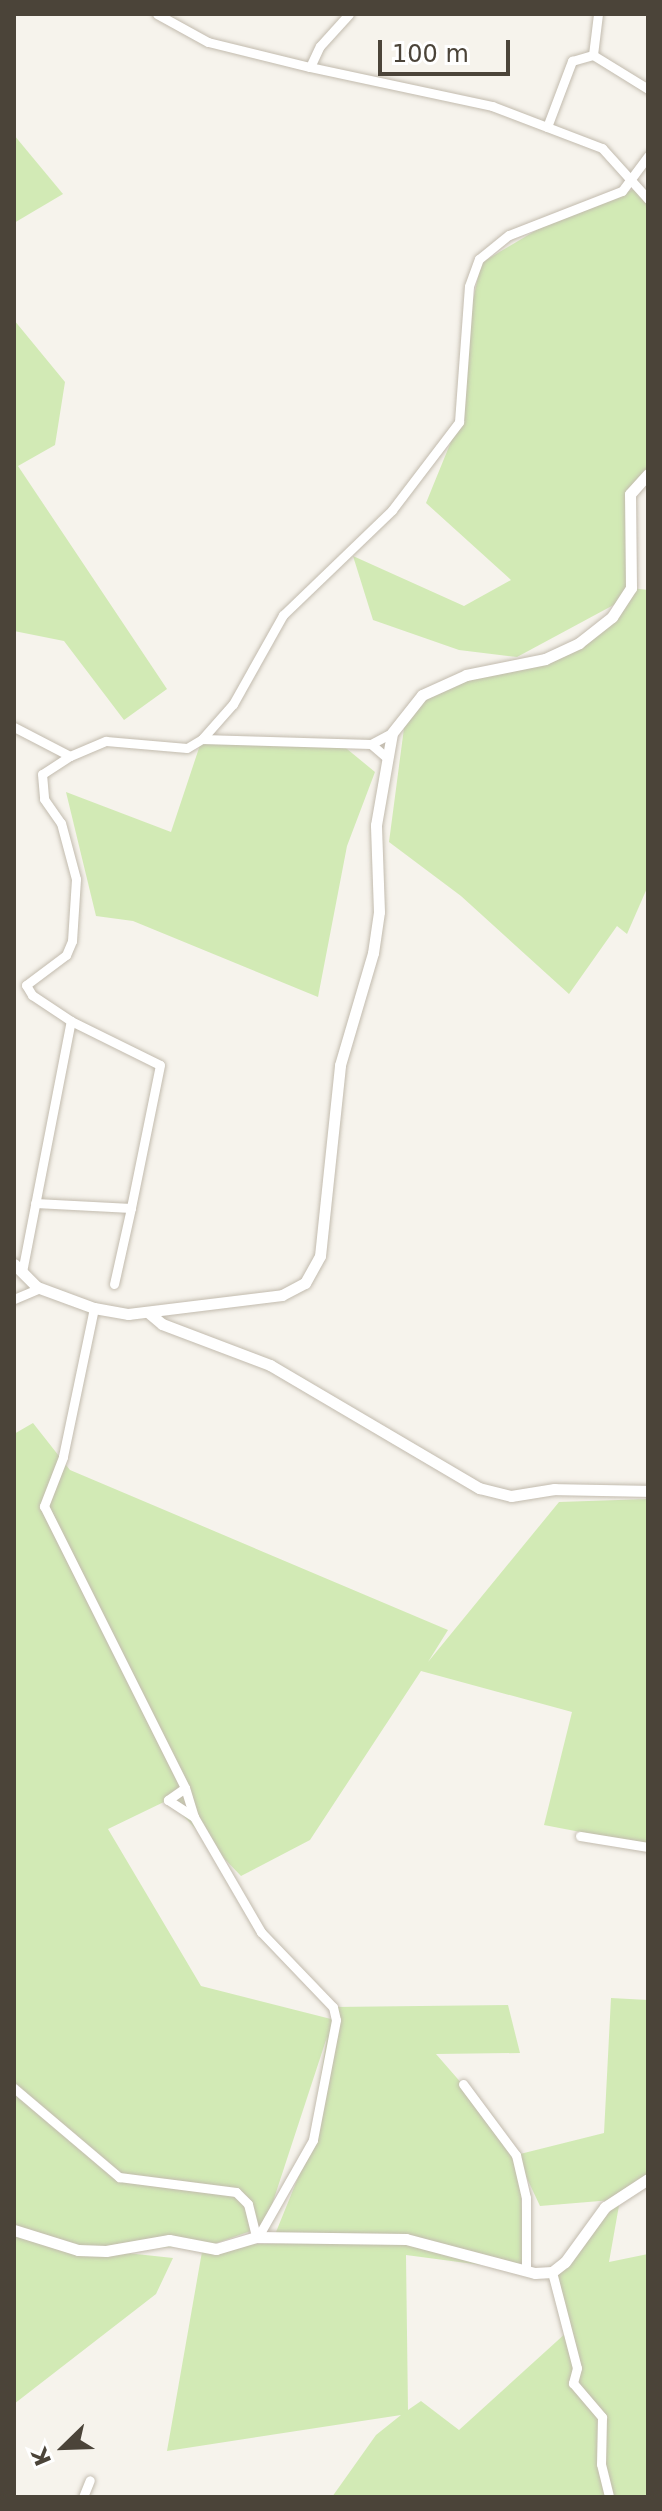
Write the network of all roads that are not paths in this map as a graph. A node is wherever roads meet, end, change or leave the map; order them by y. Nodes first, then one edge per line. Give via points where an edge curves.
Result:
1 (157, 14) edge
2 (349, 14) edge
3 (598, 14) edge
4 (593, 55) junction
5 (310, 67) junction
6 (648, 89) edge
7 (547, 127) junction
8 (648, 156) edge
9 (630, 181) junction
10 (648, 199) edge
11 (648, 474) edge
12 (14, 727) edge
13 (392, 733) junction
14 (202, 739) junction
15 (371, 744) junction
16 (70, 756) junction
17 (386, 757) junction
18 (71, 1021) junction
19 (35, 1203) junction
20 (131, 1208) junction
21 (18, 1268) edge
22 (114, 1284) dead end
23 (40, 1288) junction
24 (14, 1299) edge
25 (94, 1308) junction
26 (149, 1313) junction
27 (648, 1491) edge
28 (185, 1788) junction
29 (194, 1817) junction
30 (580, 1836) dead end
31 (648, 1847) edge
32 (463, 2084) dead end
33 (14, 2088) edge
34 (648, 2179) edge
35 (17, 2234) edge
36 (257, 2237) junction
37 (526, 2271) junction
38 (552, 2272) junction
39 (90, 2480) dead end
40 (609, 2495) dead end
41 (83, 2497) edge

1 - 5 street via 208,42
2 - 5 street via 320,46
3 - 4 street
4 - 6 street
4 - 7 street via 572,61
5 - 7 street via 492,106
7 - 9 street via 602,148
8 - 9 street
9 - 10 street
9 - 14 street via 622,191 509,235 479,259 469,286 459,422 392,510 283,615 233,704
11 - 13 street via 630,494 631,588 612,617 579,643 545,659 466,675 422,695
12 - 16 street
13 - 15 street
13 - 17 street
14 - 15 street
14 - 16 street via 187,748 106,741
15 - 17 street
16 - 18 street via 42,774 44,799 61,823 76,879 72,941 57,963 26,985 32,995
17 - 26 street via 376,825 377,925 340,1065 320,1256 305,1283 282,1295
18 - 19 street
18 - 20 street via 160,1065
19 - 20 street
19 - 21 street
20 - 22 street
21 - 23 street
23 - 24 street
23 - 25 street
25 - 26 street
25 - 28 street via 63,1457 44,1506
26 - 27 street via 162,1324 270,1365 479,1488 511,1496 554,1489
28 - 29 street
28 - 29 street via 168,1800
29 - 36 street via 261,1932 333,2007 336,2020 313,2140
30 - 31 street
32 - 37 street via 516,2155 526,2198
33 - 36 street via 119,2177 236,2192 248,2204
34 - 38 street via 605,2207
35 - 36 street via 78,2250 106,2251 169,2240 216,2249
36 - 37 street via 406,2239
37 - 38 street
38 - 40 street via 577,2368 573,2383 602,2417 601,2464
39 - 41 street

